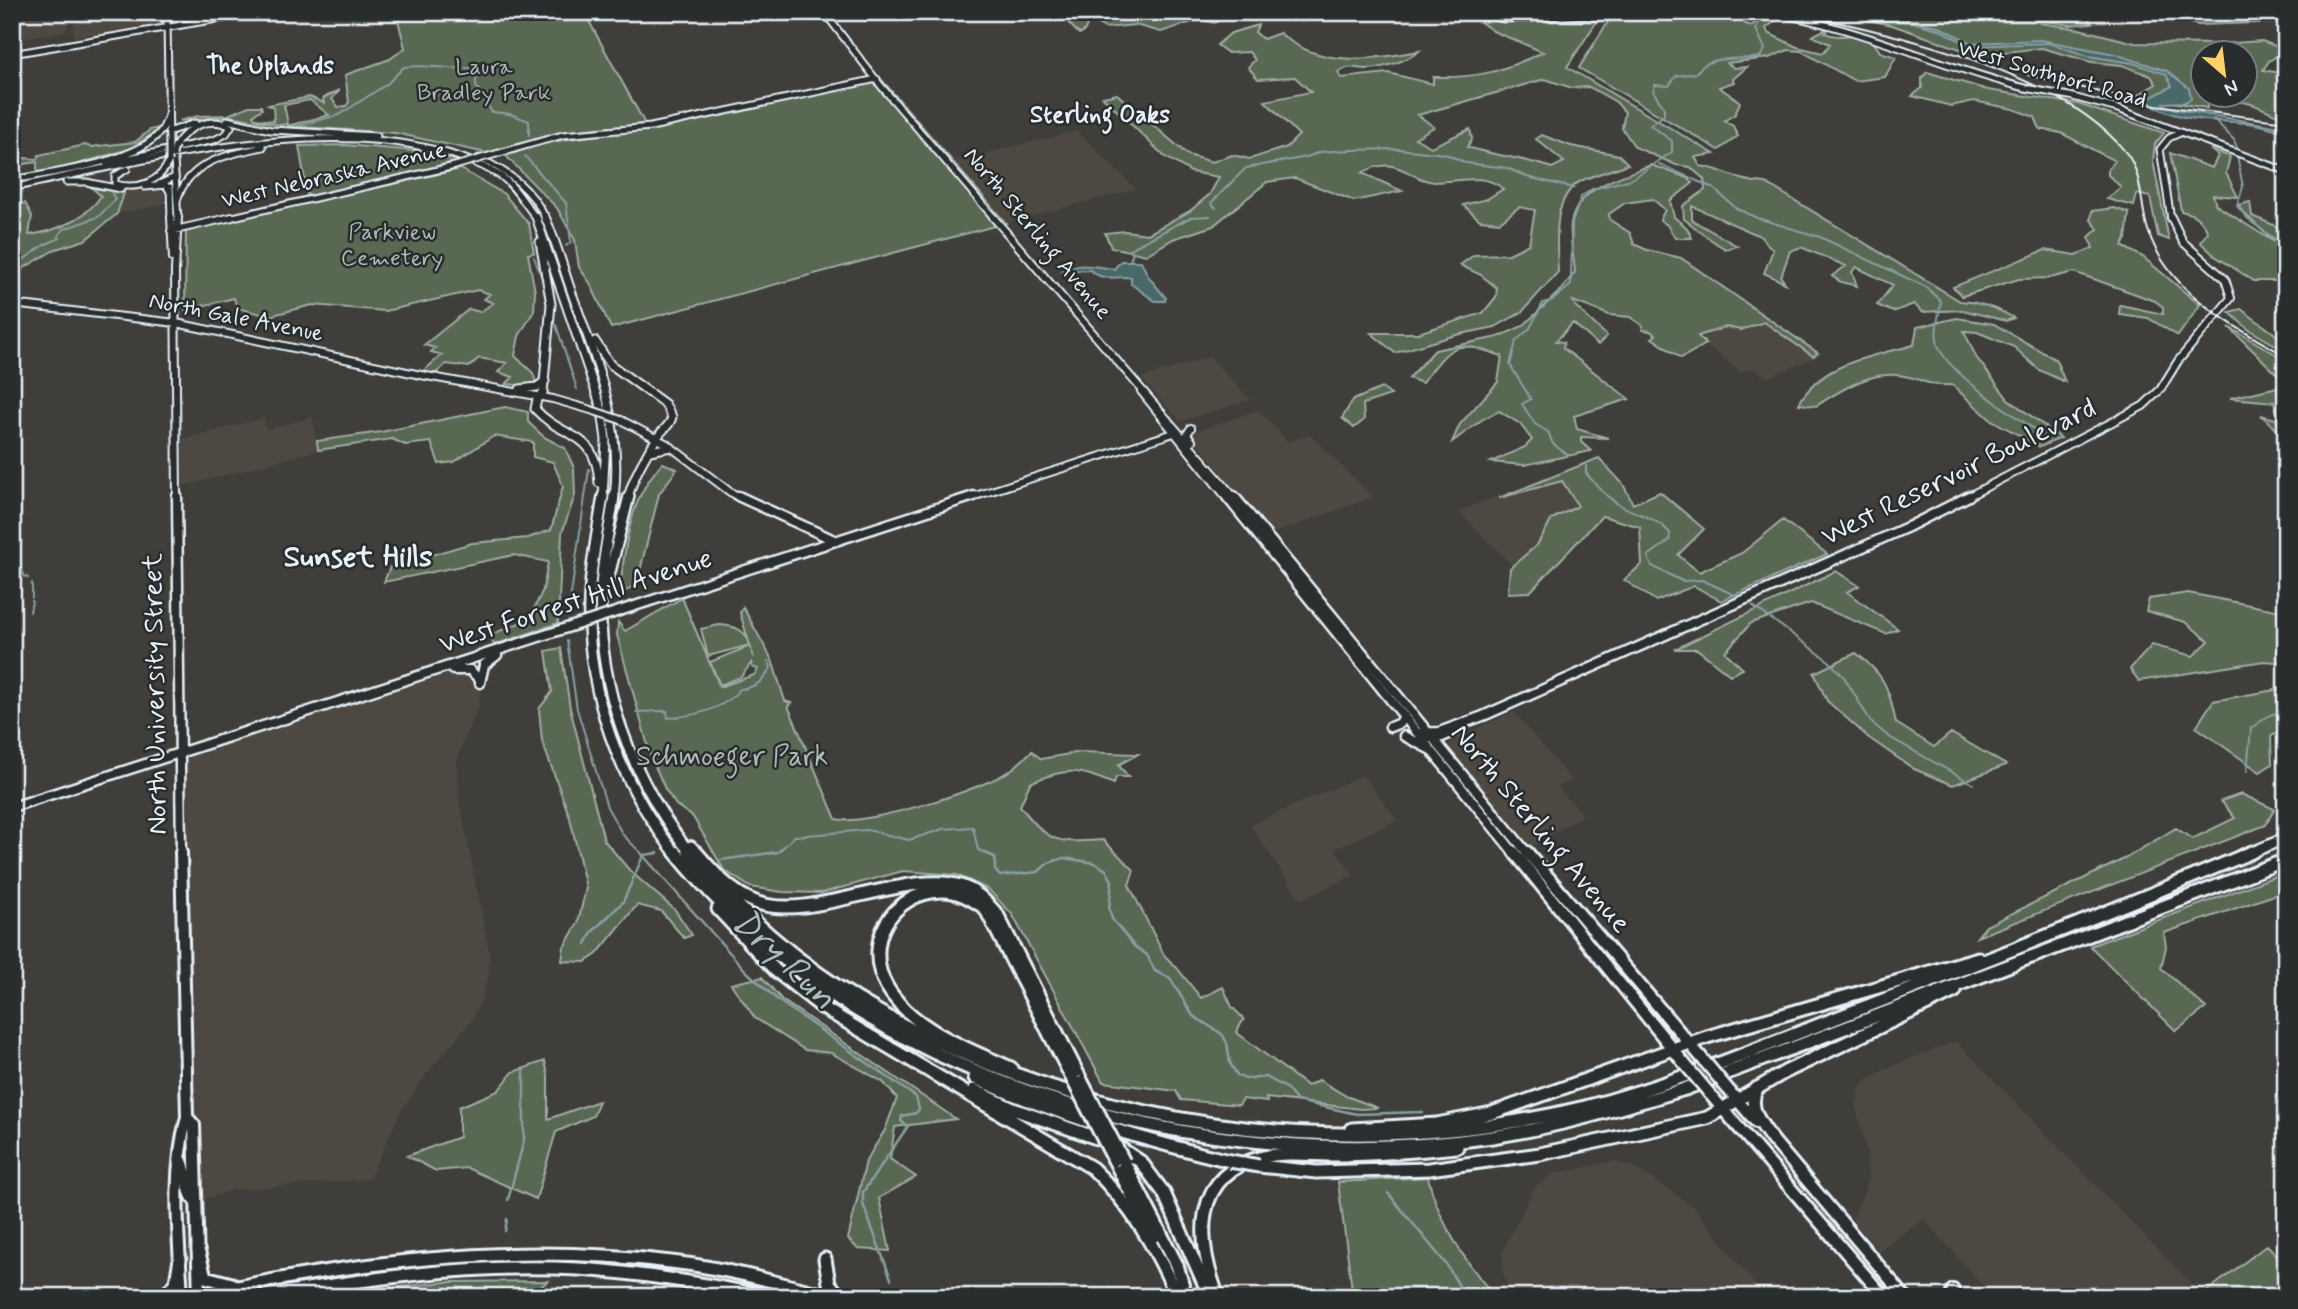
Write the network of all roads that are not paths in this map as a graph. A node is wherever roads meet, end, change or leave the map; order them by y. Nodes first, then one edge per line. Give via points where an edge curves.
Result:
1 (83, 12) edge
2 (258, 12) edge
3 (826, 12) edge
4 (1462, 12) edge
5 (1647, 12) edge
6 (1765, 12) edge
7 (1776, 13) edge
8 (1800, 14) edge
9 (168, 28) junction
10 (12, 54) edge
11 (878, 79) junction
12 (169, 100) junction
13 (168, 116) junction
14 (693, 119) junction
15 (648, 122) dead end
16 (171, 128) junction
17 (639, 128) junction
18 (2180, 133) junction
19 (377, 136) junction
20 (402, 144) junction
21 (241, 145) junction
22 (172, 147) junction
23 (504, 152) junction
24 (171, 159) junction
25 (2286, 172) edge
26 (58, 173) junction
27 (173, 179) junction
28 (12, 181) edge
29 (150, 186) junction
30 (12, 189) edge
31 (170, 192) junction
32 (177, 201) junction
33 (179, 229) junction
34 (171, 231) junction
35 (542, 233) junction
36 (563, 267) junction
37 (175, 271) junction
38 (12, 304) edge
39 (176, 323) junction
40 (450, 380) junction
41 (545, 381) junction
42 (520, 389) junction
43 (531, 394) junction
44 (542, 395) junction
45 (535, 405) junction
46 (1167, 421) junction
47 (1175, 430) junction
48 (1158, 436) junction
49 (664, 440) junction
50 (1181, 442) junction
51 (650, 451) junction
52 (1198, 452) junction
53 (816, 532) junction
54 (857, 534) junction
55 (836, 541) junction
56 (850, 544) dead end
57 (809, 550) junction
58 (589, 598) junction
59 (601, 627) junction
60 (519, 644) junction
61 (423, 676) junction
62 (1404, 716) junction
63 (1483, 716) junction
64 (1390, 727) dead end
65 (1449, 735) junction
66 (1404, 736) dead end
67 (1425, 736) junction
68 (1438, 752) junction
69 (179, 753) junction
70 (634, 763) junction
71 (12, 807) edge
72 (2286, 838) edge
73 (2286, 860) edge
74 (713, 899) junction
75 (2085, 934) junction
76 (2007, 953) junction
77 (849, 1024) junction
78 (1689, 1043) junction
79 (1674, 1049) junction
80 (957, 1065) junction
81 (1078, 1081) junction
82 (1036, 1083) junction
83 (1759, 1085) junction
84 (1737, 1099) junction
85 (1724, 1110) junction
86 (1612, 1113) junction
87 (187, 1117) junction
88 (1274, 1131) junction
89 (1773, 1141) junction
90 (180, 1158) junction
91 (1122, 1164) junction
92 (196, 1202) junction
93 (198, 1250) junction
94 (180, 1259) junction
95 (825, 1259) dead end
96 (303, 1272) junction
97 (196, 1296) edge
98 (164, 1297) edge
99 (181, 1297) edge
100 (259, 1297) edge
101 (769, 1297) edge
102 (832, 1297) edge
103 (840, 1297) edge
104 (1178, 1297) edge
105 (1186, 1297) edge
106 (1193, 1297) edge
107 (1210, 1297) edge
108 (1218, 1297) edge
109 (1884, 1297) edge
110 (1905, 1297) edge

1 - 9 main road via 154,13 166,18
2 - 9 main road
3 - 11 main road, North Sterling Avenue
4 - 5 main road via 1504,20 1605,18
6 - 7 main road, West Southport Road
7 - 8 main road, West Southport Road
8 - 18 main road, West Southport Road, bridge via 1858,30 1978,77 2108,106
9 - 10 main road
9 - 12 main road
11 - 14 main road, West Nebraska Avenue
11 - 46 main road, North Sterling Avenue
12 - 13 main road
12 - 16 main road
13 - 16 main road
13 - 28 highway via 159,134 134,150
14 - 17 main road, West Nebraska Avenue
14 - 23 main road, West Nebraska Avenue via 640,131 566,136
15 - 17 main road
16 - 19 highway via 225,120 271,130
16 - 22 main road
17 - 23 main road, West Nebraska Avenue via 563,135
18 - 25 main road, West Southport Road
18 - 63 main road, West Reservoir Boulevard via 2160,149 2173,225 2183,243 2225,280 2231,298 2143,406 1910,526
19 - 26 highway via 302,135 222,142
19 - 36 highway via 465,152 512,177 542,209
20 - 21 highway via 331,139
20 - 32 highway via 312,141 240,152 191,173 182,183
20 - 35 highway via 451,154 490,170 521,194
21 - 24 highway via 134,166 118,173 113,182 126,187 150,182 163,173
21 - 30 highway
22 - 24 highway, bridge
22 - 26 highway via 197,126 219,122 231,127 211,141
23 - 33 main road, West Nebraska Avenue, bridge
24 - 27 main road, North University Street
26 - 28 highway
27 - 29 highway
27 - 31 main road, North University Street
27 - 32 main road, North University Street
29 - 30 highway via 124,189 75,181
29 - 31 highway via 166,185
31 - 34 main road, North University Street
32 - 33 main road, North University Street
33 - 34 main road, West Nebraska Avenue
33 - 37 main road, North University Street
34 - 37 main road, North University Street
35 - 41 highway via 551,301
35 - 58 highway via 604,422 606,468
36 - 49 highway via 601,353 667,406 672,417
36 - 59 highway via 615,426 617,472 603,568
37 - 39 main road, North University Street
38 - 39 main road, North Gale Avenue
39 - 40 main road, North Gale Avenue
39 - 69 main road, North University Street
40 - 42 main road, North Gale Avenue
40 - 43 main road, North Gale Avenue
41 - 42 highway
41 - 44 highway
42 - 44 main road, North Gale Avenue
43 - 44 main road, North Gale Avenue
43 - 45 highway
44 - 45 highway
44 - 49 main road, North Gale Avenue, bridge via 621,418
45 - 58 highway via 541,416 583,441 597,464
46 - 47 main road, North Sterling Avenue
46 - 48 main road
46 - 52 main road via 1191,425 1187,434
47 - 48 main road, West Forrest Hill Avenue
47 - 50 main road, North Sterling Avenue
47 - 52 main road, North Sterling Avenue
48 - 50 main road
48 - 54 main road, West Forrest Hill Avenue
49 - 51 highway
49 - 51 highway via 661,447
49 - 53 main road, North Gale Avenue via 730,492
50 - 62 main road, North Sterling Avenue
51 - 59 highway via 628,495
52 - 67 main road, North Sterling Avenue
53 - 55 main road, North Gale Avenue
53 - 57 main road via 816,543
54 - 55 main road, West Forrest Hill Avenue
54 - 56 main road
55 - 57 main road, West Forrest Hill Avenue
57 - 60 main road, West Forrest Hill Avenue, bridge
58 - 74 highway via 594,673 620,762 651,817
59 - 70 highway via 612,699
60 - 61 main road, West Forrest Hill Avenue
60 - 61 main road via 488,660 479,681 467,669
61 - 69 main road, West Forrest Hill Avenue
62 - 64 main road
62 - 67 main road, North Sterling Avenue
63 - 65 main road, West Reservoir Boulevard
63 - 67 main road, West Reservoir Boulevard
65 - 67 main road, West Reservoir Boulevard
65 - 68 main road
66 - 68 main road
67 - 68 main road, North Sterling Avenue
68 - 78 main road, North Sterling Avenue
68 - 79 main road, North Sterling Avenue
69 - 71 main road, West Forrest Hill Avenue
69 - 87 main road, North University Street
70 - 81 highway via 712,871 753,901 800,908 939,882 965,887 983,897 997,914
70 - 82 highway via 665,819 700,867 794,957 889,1020
72 - 76 highway
73 - 75 highway
74 - 77 highway via 720,914 776,971
74 - 80 highway via 810,984
75 - 83 highway via 1888,1020
75 - 86 highway
76 - 78 highway via 1988,954
76 - 88 highway via 1668,1082 1582,1108 1438,1131
77 - 104 highway via 1092,1168 1135,1217
77 - 107 highway via 999,1103 1130,1153 1164,1193
78 - 79 highway
78 - 84 main road, North Sterling Avenue, bridge
79 - 85 main road, North Sterling Avenue, bridge
79 - 88 highway via 1468,1119 1420,1126
80 - 85 highway, bridge via 972,1077 1054,1112 1128,1135 1230,1161 1311,1171 1491,1164 1590,1146
80 - 86 highway via 1104,1115 1185,1132 1283,1144 1441,1143 1527,1132
81 - 82 highway via 985,908 969,897 946,891 900,905 881,927 876,948 880,972 893,994 927,1025
81 - 91 highway, bridge
82 - 88 highway via 1140,1111
83 - 84 highway
83 - 89 highway via 1751,1104
84 - 85 highway
84 - 89 main road, North Sterling Avenue
85 - 109 main road, North Sterling Avenue
86 - 108 highway via 1473,1145 1396,1153 1272,1156 1241,1165 1215,1189 1203,1219 1203,1257
87 - 90 main road, North University Street
87 - 92 main road, North University Street via 194,1125
89 - 110 main road, North Sterling Avenue
90 - 92 main road via 188,1174 190,1196
90 - 94 main road, North University Street
91 - 104 highway
91 - 105 highway via 1177,1265
91 - 106 highway via 1181,1264
92 - 93 main road, North University Street
93 - 96 highway via 204,1276 220,1283
93 - 97 main road, North University Street
94 - 98 highway via 176,1282
94 - 99 main road, North University Street
95 - 103 highway via 828,1280
96 - 97 highway
96 - 102 highway via 471,1253 566,1253 704,1267
100 - 101 highway via 349,1280 512,1267 631,1273

